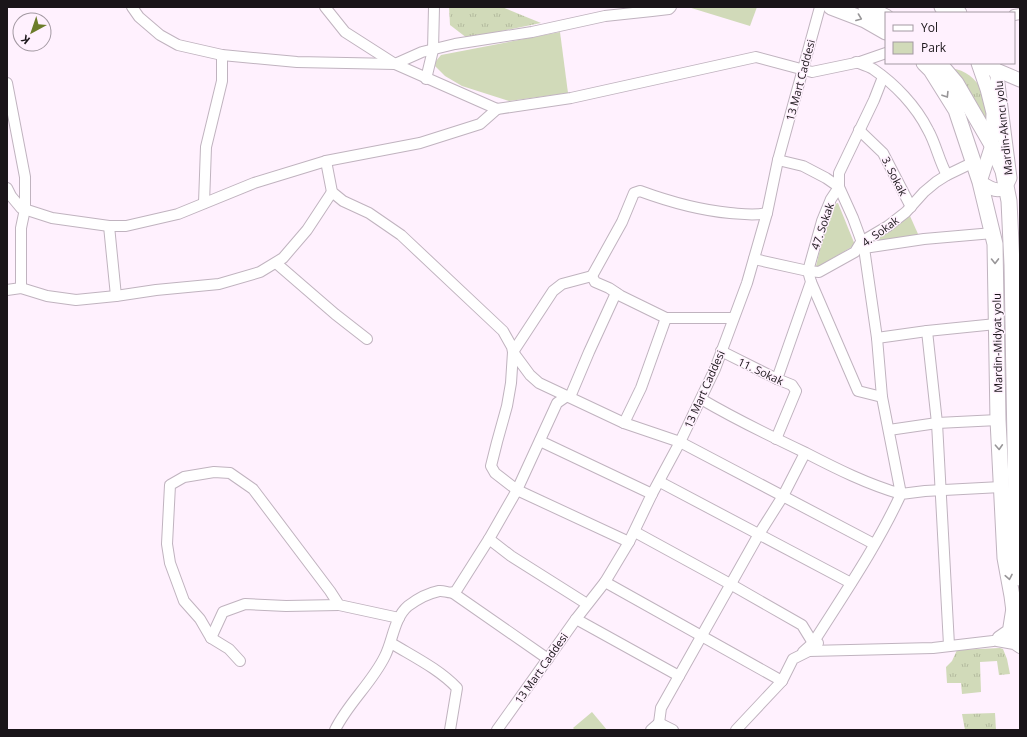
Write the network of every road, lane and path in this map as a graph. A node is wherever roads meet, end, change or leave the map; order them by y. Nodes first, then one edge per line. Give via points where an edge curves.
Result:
1 (132, 7) edge
2 (325, 7) edge
3 (434, 7) edge
4 (671, 7) edge
5 (820, 7) edge
6 (831, 7) edge
7 (866, 7) edge
8 (885, 16) edge
9 (885, 31) edge
10 (433, 50) junction
11 (885, 53) edge
12 (222, 55) junction
13 (856, 62) junction
14 (395, 64) junction
15 (925, 64) edge
16 (940, 64) edge
17 (979, 64) edge
18 (993, 66) edge
19 (803, 69) junction
20 (883, 77) junction
21 (426, 79) junction
22 (1020, 80) edge
23 (7, 83) edge
24 (496, 109) junction
25 (859, 130) junction
26 (992, 145) junction
27 (778, 160) junction
28 (326, 161) junction
29 (974, 162) junction
30 (947, 175) junction
31 (980, 182) junction
32 (1008, 182) junction
33 (7, 188) edge
34 (839, 188) junction
35 (332, 192) junction
36 (204, 203) junction
37 (911, 208) junction
38 (25, 209) junction
39 (766, 213) junction
40 (109, 226) junction
41 (993, 233) junction
42 (862, 245) junction
43 (754, 259) junction
44 (276, 262) junction
45 (808, 271) junction
46 (592, 276) junction
47 (811, 282) junction
48 (21, 288) junction
49 (7, 290) edge
50 (616, 293) junction
51 (116, 296) junction
52 (1016, 300) edge
53 (666, 318) junction
54 (733, 318) junction
55 (996, 324) junction
56 (927, 330) junction
57 (877, 338) junction
58 (368, 339) dead end
59 (720, 351) junction
60 (513, 352) junction
61 (777, 379) junction
62 (568, 396) junction
63 (882, 397) junction
64 (700, 399) junction
65 (998, 420) junction
66 (624, 423) junction
67 (937, 423) junction
68 (1017, 428) edge
69 (889, 430) junction
70 (776, 439) junction
71 (540, 441) junction
72 (680, 442) junction
73 (805, 453) junction
74 (660, 482) junction
75 (1001, 487) junction
76 (517, 490) junction
77 (940, 491) junction
78 (652, 494) junction
79 (901, 494) junction
80 (783, 496) junction
81 (635, 532) junction
82 (759, 534) junction
83 (489, 539) junction
84 (630, 542) junction
85 (874, 544) junction
86 (1020, 578) edge
87 (605, 582) junction
88 (851, 583) junction
89 (732, 585) junction
90 (453, 593) junction
91 (1012, 596) junction
92 (587, 604) junction
93 (339, 605) junction
94 (399, 618) junction
95 (576, 619) junction
96 (702, 636) junction
97 (1020, 637) edge
98 (211, 638) junction
99 (993, 641) junction
100 (391, 643) junction
101 (814, 643) junction
102 (949, 645) junction
103 (849, 650) junction
104 (800, 656) junction
105 (548, 659) junction
106 (240, 661) dead end
107 (679, 676) junction
108 (782, 681) junction
109 (655, 727) edge
110 (335, 730) edge
111 (450, 730) edge
112 (497, 730) edge
113 (673, 730) edge
114 (736, 730) edge

1 - 12 street via 160,35 178,45
2 - 14 street via 345,32
3 - 10 street
4 - 10 street via 605,16
5 - 19 street, 13 Mart Caddesi
6 -> 9 highway via 865,20
7 - 8 highway
10 - 14 street
10 - 21 street
11 - 13 street
12 - 14 street via 297,62
12 - 36 street via 222,81 206,147
13 - 19 street via 812,72
13 - 20 street via 872,68
14 - 21 street
15 -> 29 highway, Mardin-Midyat yolu via 956,110
16 - 26 highway, Mardin-Midyat yolu via 956,83
17 - 26 main road, Mardin-Akıncı yolu via 993,113
18 - 22 main road
18 - 32 main road, Mardin-Akıncı yolu via 997,76
19 - 24 street via 756,58 571,98
19 - 27 street, 13 Mart Caddesi
20 - 25 street, 47. Sokak
20 - 30 street via 903,94 917,112 928,129
21 - 24 street
23 - 38 street via 25,177
24 - 28 street via 480,124 420,143
25 - 34 street, 47. Sokak via 839,173
25 - 37 street, 3. Sokak via 883,153
26 - 31 main road, Mardin-Akıncı yolu
26 - 32 highway, Mardin-Midyat yolu
27 - 34 street via 803,166
27 - 39 street, 13 Mart Caddesi
28 - 35 street
28 - 36 street via 254,183
29 - 30 street, 4. Sokak
29 - 31 highway, Mardin-Midyat yolu
30 - 37 street, 4. Sokak via 924,192
31 - 32 main road, Mardin-Akıncı yolu via 994,190 1000,190
31 - 41 highway, Mardin-Midyat yolu
32 - 52 highway, Mardin-Midyat yolu
33 - 38 street via 21,208
34 - 42 street
34 - 45 street, 47. Sokak via 831,199 822,221
35 - 44 street via 307,230 283,258
35 - 60 street via 343,202 370,213 401,235 503,331
36 - 40 street via 178,214 126,226
37 - 42 street, 4. Sokak
38 - 40 street via 52,218
38 - 48 street via 21,228
39 - 43 street, 13 Mart Caddesi
39 - 46 street via 755,216 718,212 689,207 640,191 634,192 622,222
40 - 51 street
41 - 42 street
41 -> 55 highway, Mardin-Midyat yolu
42 - 45 street, 4. Sokak via 855,252 819,272
42 - 57 street
43 - 45 street, 4. Sokak
43 - 54 street, 13 Mart Caddesi
44 - 51 street via 260,272 219,284
44 - 58 street via 335,314
45 - 47 street
46 - 50 street via 594,282
46 - 60 street via 562,284 553,291
47 - 61 street
47 - 63 street via 858,391
48 - 49 street
48 - 51 street via 47,296 76,300
50 - 53 street
50 - 62 street
52 - 68 highway, Mardin-Midyat yolu
53 - 54 street
53 - 66 street
54 - 59 street, 13 Mart Caddesi
55 - 56 street
55 - 65 highway, Mardin-Midyat yolu
56 - 57 street
56 - 67 street
57 - 63 street
59 - 61 street, 11. Sokak
59 - 64 street, 13 Mart Caddesi via 715,369
60 - 62 street via 539,383
60 - 76 street via 507,406 491,466 495,473
61 - 70 street, 11. Sokak via 792,385 796,392
62 - 66 street
62 - 71 street via 557,403
63 - 69 street
64 - 70 street
64 - 72 street, 13 Mart Caddesi
65 - 67 street
65 -> 75 highway, Mardin-Midyat yolu
66 - 72 street
67 - 69 street
67 - 77 street
68 - 86 highway, Mardin-Midyat yolu via 1017,564
69 - 79 street
70 - 73 street
71 - 76 street
71 - 78 street
72 - 74 street, 13 Mart Caddesi
72 - 80 street
73 - 79 street via 846,474
73 - 80 street
74 - 78 street, 13 Mart Caddesi
74 - 82 street
75 - 77 street
75 -> 91 highway, Mardin-Midyat yolu via 1005,558
76 - 83 street
76 - 84 street
77 - 79 street
77 - 102 street
78 - 81 street, 13 Mart Caddesi
79 - 85 street via 886,526
80 - 82 street
80 - 85 street
81 - 84 street, 13 Mart Caddesi
81 - 89 street
82 - 88 street
82 - 89 street
83 - 90 street
83 - 92 street via 511,556
84 - 87 street, 13 Mart Caddesi
85 - 88 street
87 - 92 street, 13 Mart Caddesi
87 - 96 street
88 - 101 street
89 - 96 street
89 - 101 street via 802,625
90 - 94 street via 439,591 422,598 408,606
90 - 105 street
91 - 97 highway, Mardin-Midyat yolu
91 - 99 street via 1008,630
92 - 95 street, 13 Mart Caddesi
93 - 94 street
93 - 98 street via 245,604 223,612
93 - 98 street via 253,488 230,474 214,472 184,477 170,485 167,544 170,563 184,601
94 - 100 street
95 - 105 street, 13 Mart Caddesi
95 - 107 street
96 - 107 street
96 - 108 street
97 - 99 street
97 - 99 street via 1014,644
98 - 106 street via 229,649
99 - 102 street
100 - 110 street via 384,658
100 - 111 street via 434,669 457,688
101 - 103 street
101 - 104 street
102 - 103 street via 934,648
103 - 104 street via 809,651
104 - 108 street via 793,659
105 - 112 street, 13 Mart Caddesi
107 - 109 street via 661,708
108 - 114 street
109 - 113 street

